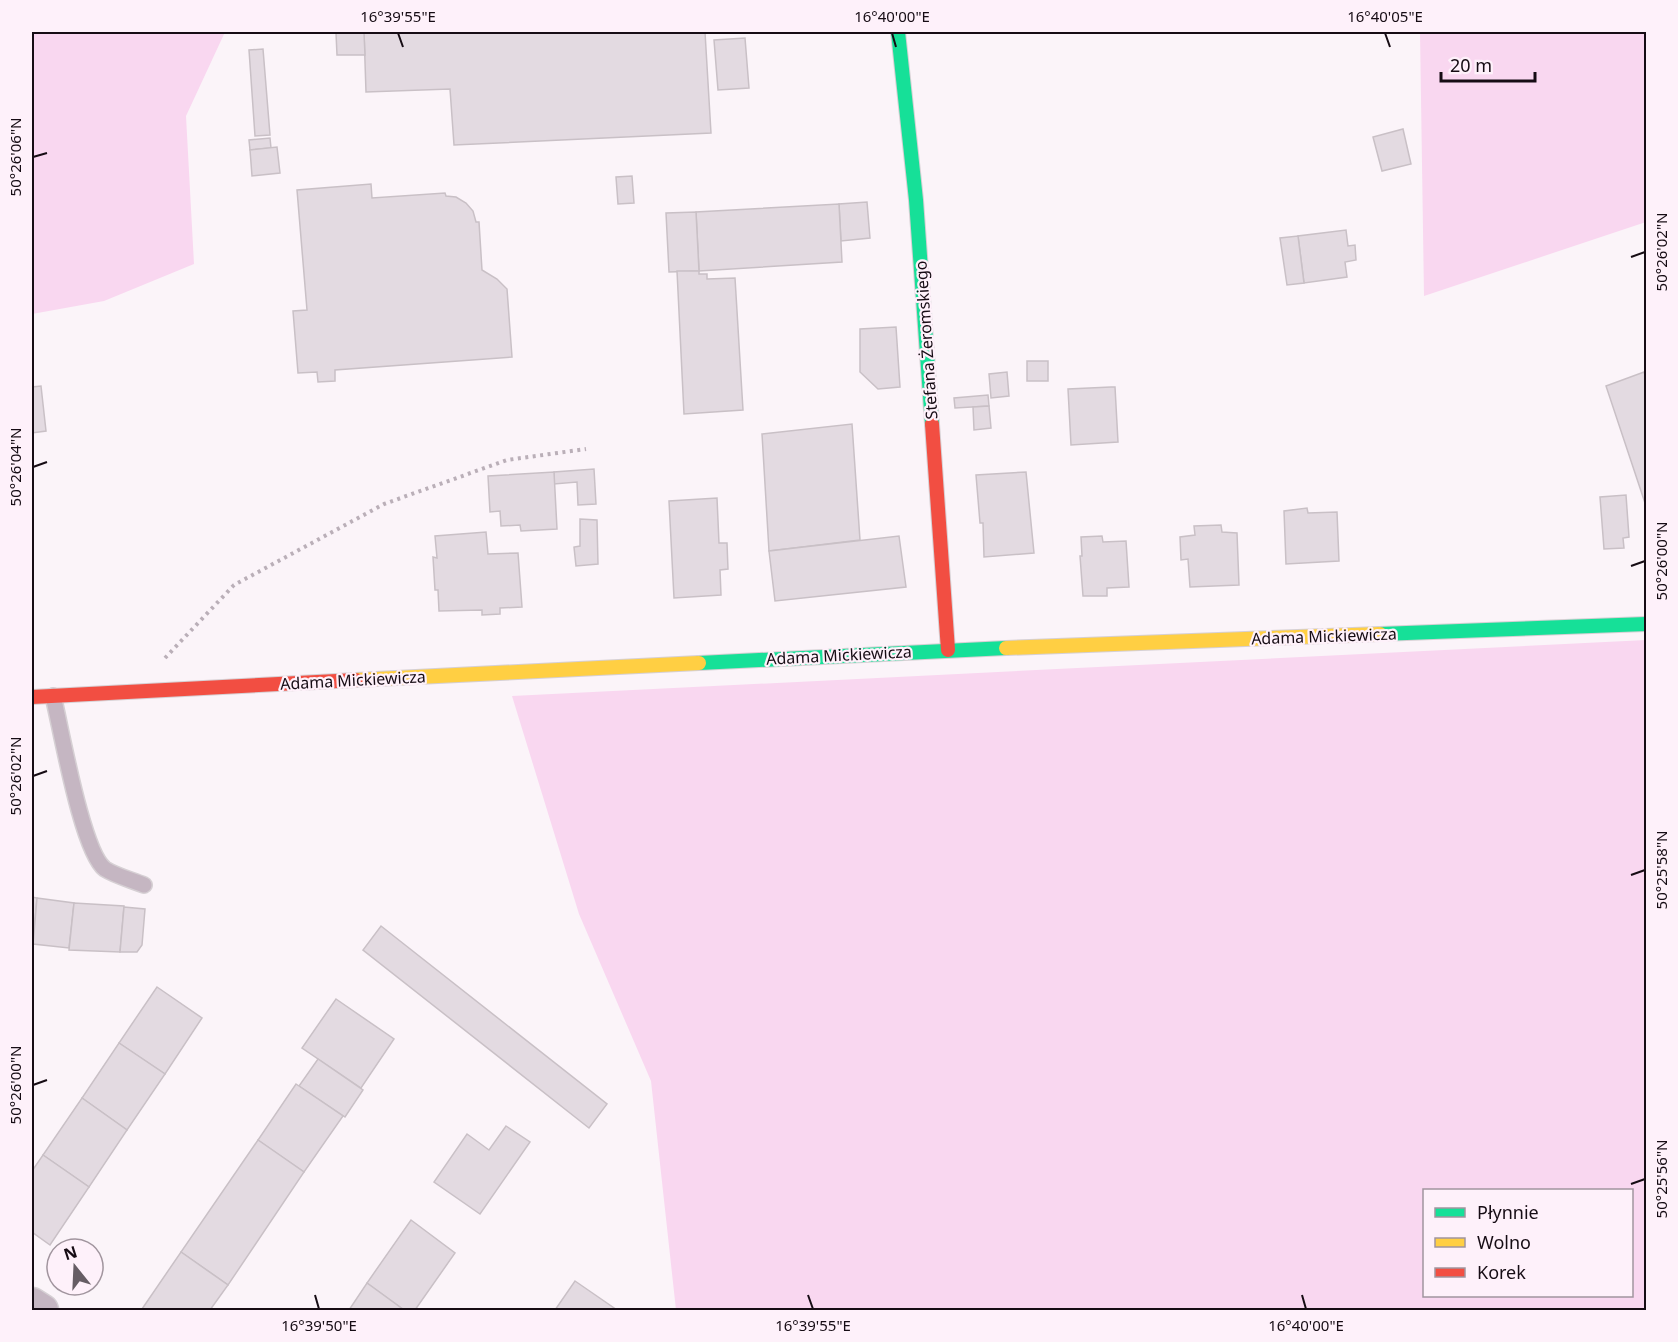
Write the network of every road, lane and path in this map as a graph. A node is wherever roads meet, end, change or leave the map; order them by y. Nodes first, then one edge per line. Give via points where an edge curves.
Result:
1 (898, 32) edge
2 (586, 449) dead end
3 (1647, 624) edge
4 (948, 650) junction
5 (134, 691) junction
6 (54, 696) junction
7 (32, 697) edge
8 (144, 885) dead end
9 (32, 1303) edge
10 (43, 1311) edge

1 - 4 street, Stefana Żeromskiego via 916,200
2 - 5 path via 507,460 384,504 234,585
3 - 4 street, Adama Mickiewicza
4 - 5 street, Adama Mickiewicza
5 - 6 street, Adama Mickiewicza
6 - 7 street, Adama Mickiewicza
6 - 8 lane via 82,821 94,856 106,869
9 - 10 street

